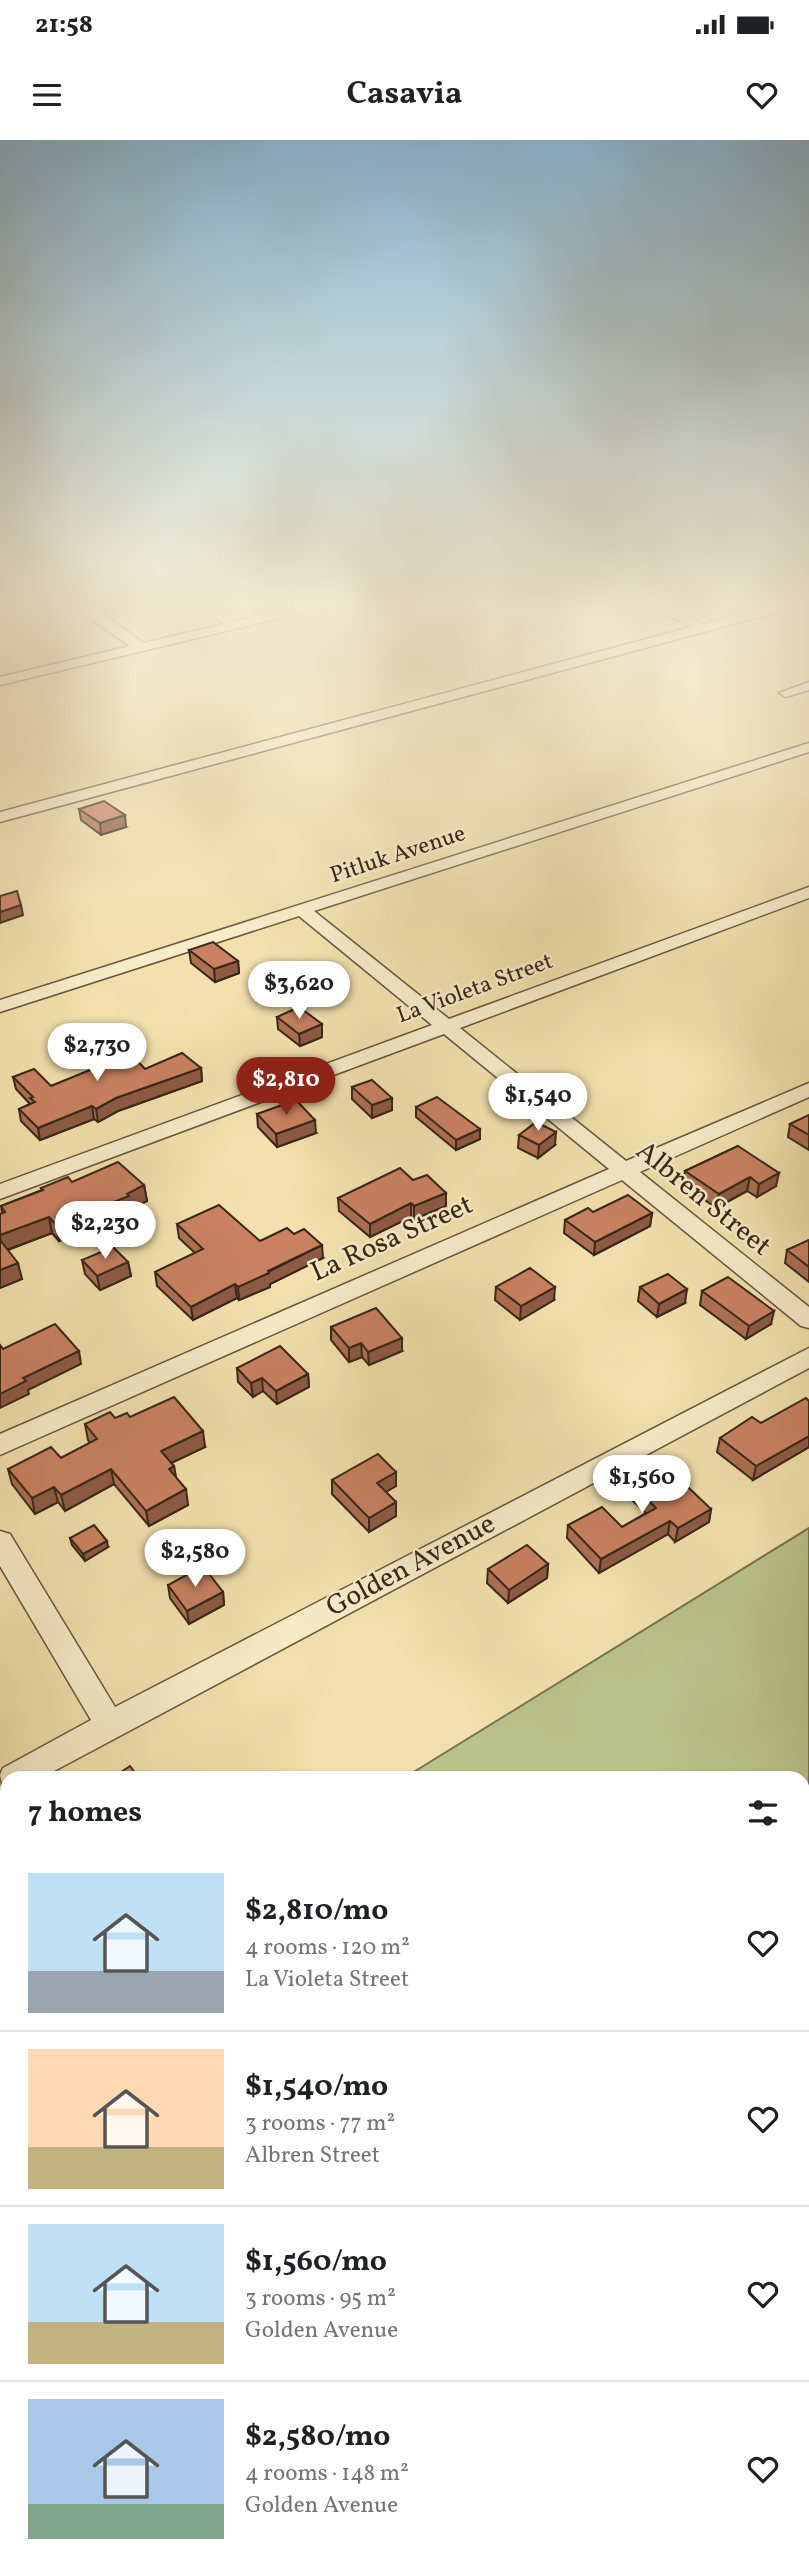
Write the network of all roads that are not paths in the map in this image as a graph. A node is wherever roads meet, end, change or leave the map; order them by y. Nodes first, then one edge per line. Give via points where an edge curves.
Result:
1 (378, 715) edge
2 (809, 747) edge
3 (0, 817) edge
4 (809, 892) edge
5 (301, 909) junction
6 (0, 1006) edge
7 (446, 1026) junction
8 (809, 1089) edge
9 (623, 1170) junction
10 (0, 1192) edge
11 (809, 1320) edge
12 (809, 1357) edge
13 (0, 1445) edge
14 (0, 1542) edge
15 (110, 1725) junction
16 (27, 1771) edge

1 - 3 street
2 - 5 street, Pitluk Avenue
4 - 7 street, La Violeta Street
5 - 6 street, Pitluk Avenue
5 - 7 street, Albren Street
7 - 9 street, Albren Street
7 - 10 street, La Violeta Street
8 - 9 street, La Rosa Street
9 - 11 street, Albren Street
9 - 13 street, La Rosa Street
12 - 15 street, Golden Avenue
14 - 15 street
15 - 16 street, Golden Avenue

